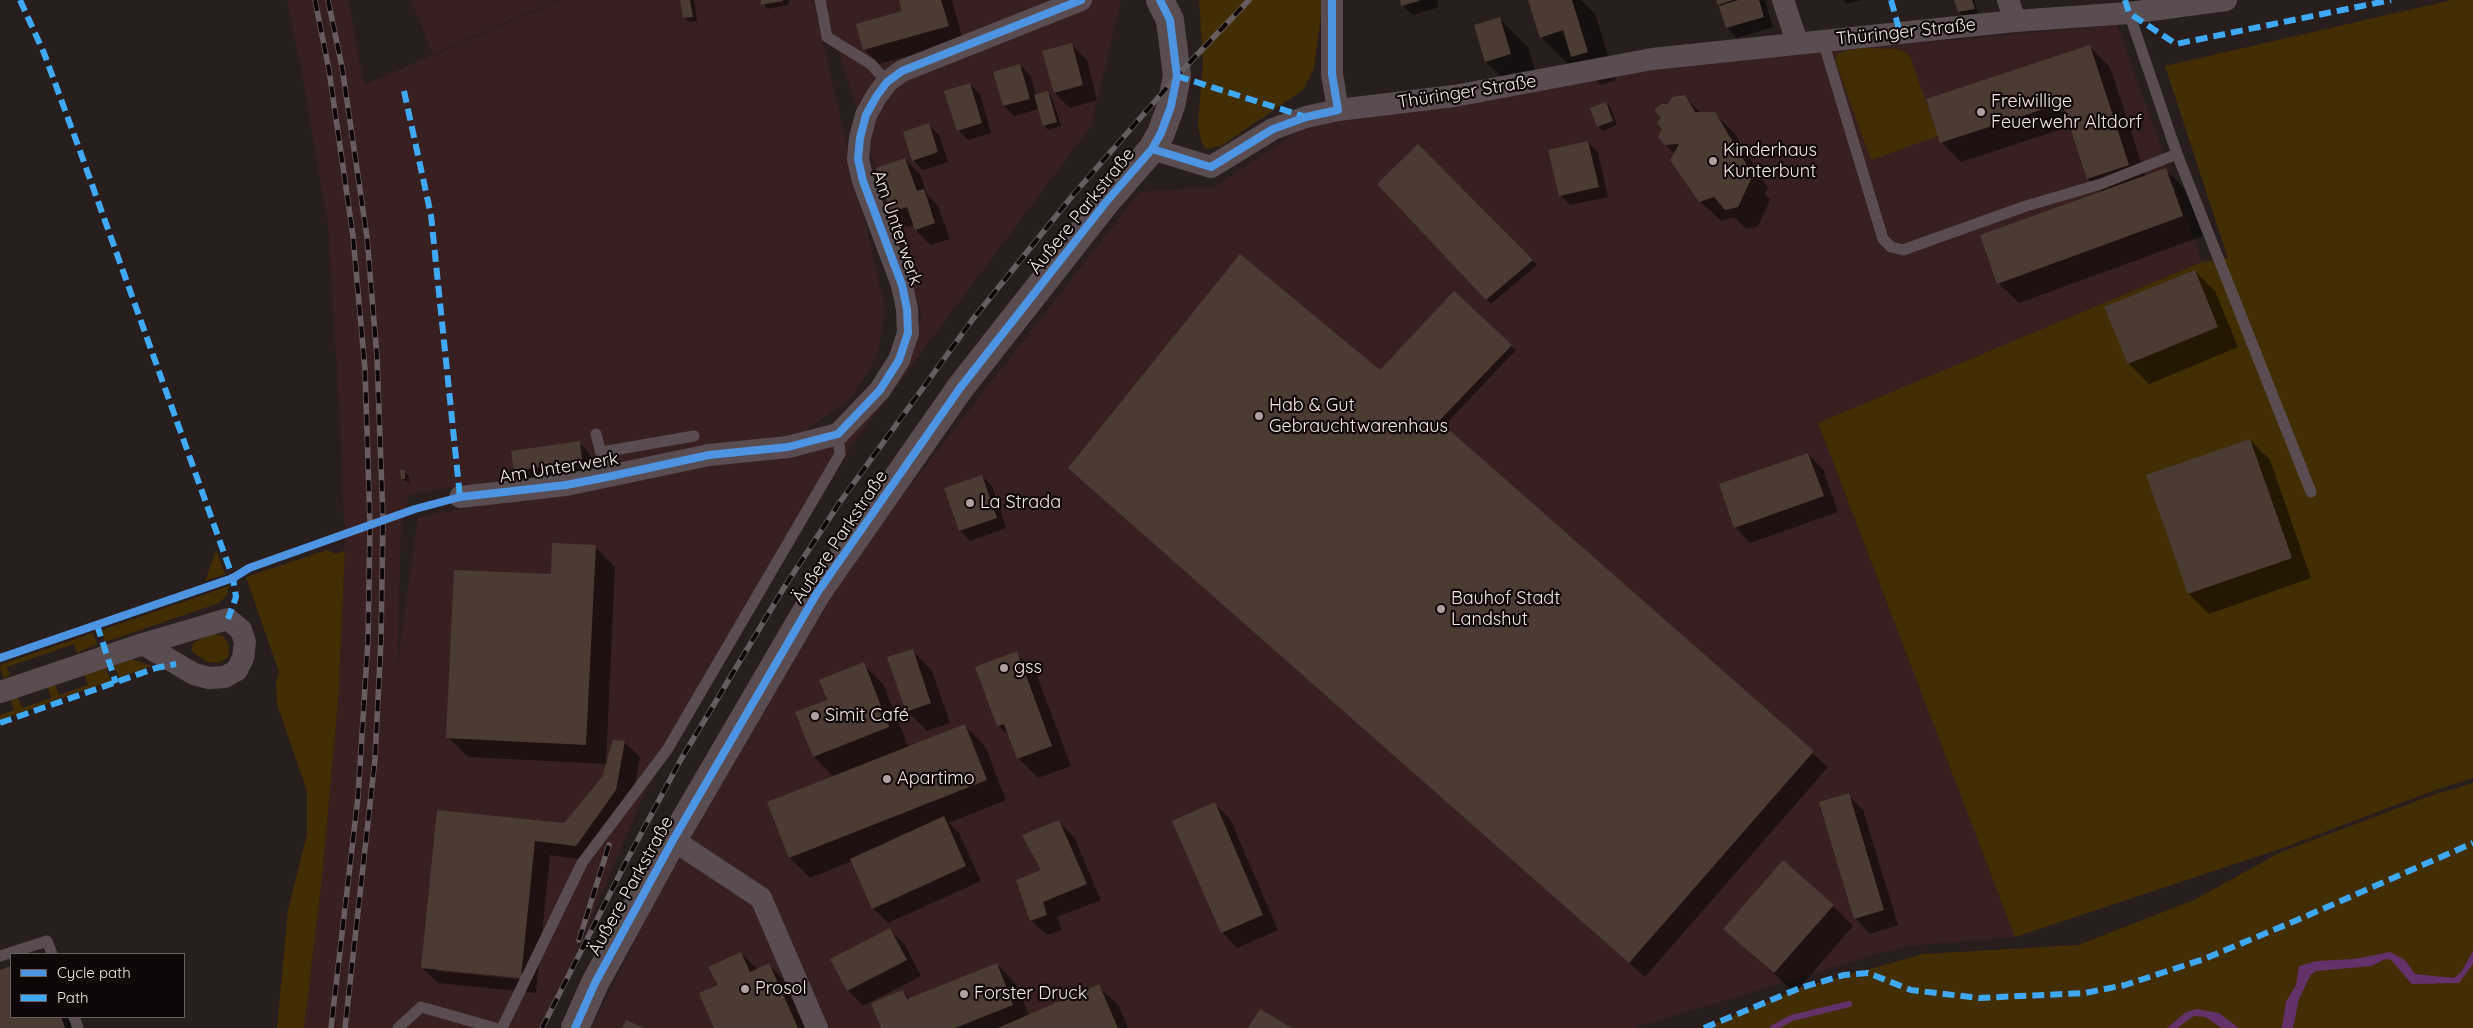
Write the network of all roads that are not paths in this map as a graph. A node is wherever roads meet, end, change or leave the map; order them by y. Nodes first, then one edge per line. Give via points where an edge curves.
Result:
1 (820, 0) edge
2 (1080, 0) edge
3 (1160, 0) edge
4 (1332, 0) edge
5 (1783, 0) edge
6 (2008, 0) edge
7 (2226, 0) edge
8 (2129, 13) junction
9 (2015, 21) junction
10 (1822, 41) junction
11 (1796, 42) junction
12 (887, 82) junction
13 (1338, 110) junction
14 (1152, 149) junction
15 (2177, 154) junction
16 (596, 434) dead end
17 (838, 434) junction
18 (694, 436) dead end
19 (602, 452) junction
20 (607, 477) junction
21 (2311, 492) dead end
22 (460, 497) dead end
23 (143, 644) dead end
24 (0, 692) edge
25 (673, 840) junction
26 (52, 953) edge
27 (0, 956) edge
28 (398, 1028) edge
29 (495, 1028) edge
30 (502, 1028) edge
31 (575, 1028) edge
32 (817, 1028) edge

1 - 12 lane via 827,37 871,64
2 - 12 street, Am Unterwerk via 902,71
3 - 14 street, Äußere Parkstraße via 1170,20 1177,76 1171,106
4 - 13 street via 1332,74
5 - 11 street
6 - 9 street
7 - 8 street, Thüringer Straße
8 - 9 street, Thüringer Straße
8 - 15 lane
9 - 10 street, Thüringer Straße
10 - 11 street, Thüringer Straße
10 - 15 lane via 1882,239 1891,247 1903,250 2026,206 2101,184
11 - 13 street, Thüringer Straße via 1652,59 1454,96
12 - 17 street, Am Unterwerk via 866,115 858,159 862,181 902,284 908,333 899,360 880,390
13 - 14 street, Thüringer Straße via 1273,129 1211,167
14 - 25 street, Äußere Parkstraße via 1106,202 960,388 849,546 817,593
15 - 21 lane
16 - 19 lane
17 - 20 street, Am Unterwerk via 788,447 709,455
17 - 30 lane via 840,454 667,750 582,863
18 - 19 lane
19 - 20 lane
20 - 22 street, Am Unterwerk
23 - 24 street
25 - 31 street, Äußere Parkstraße via 595,983
25 - 32 street, Äußere Parkstraße via 761,898
26 - 27 lane via 48,941
28 - 29 lane via 421,1007

